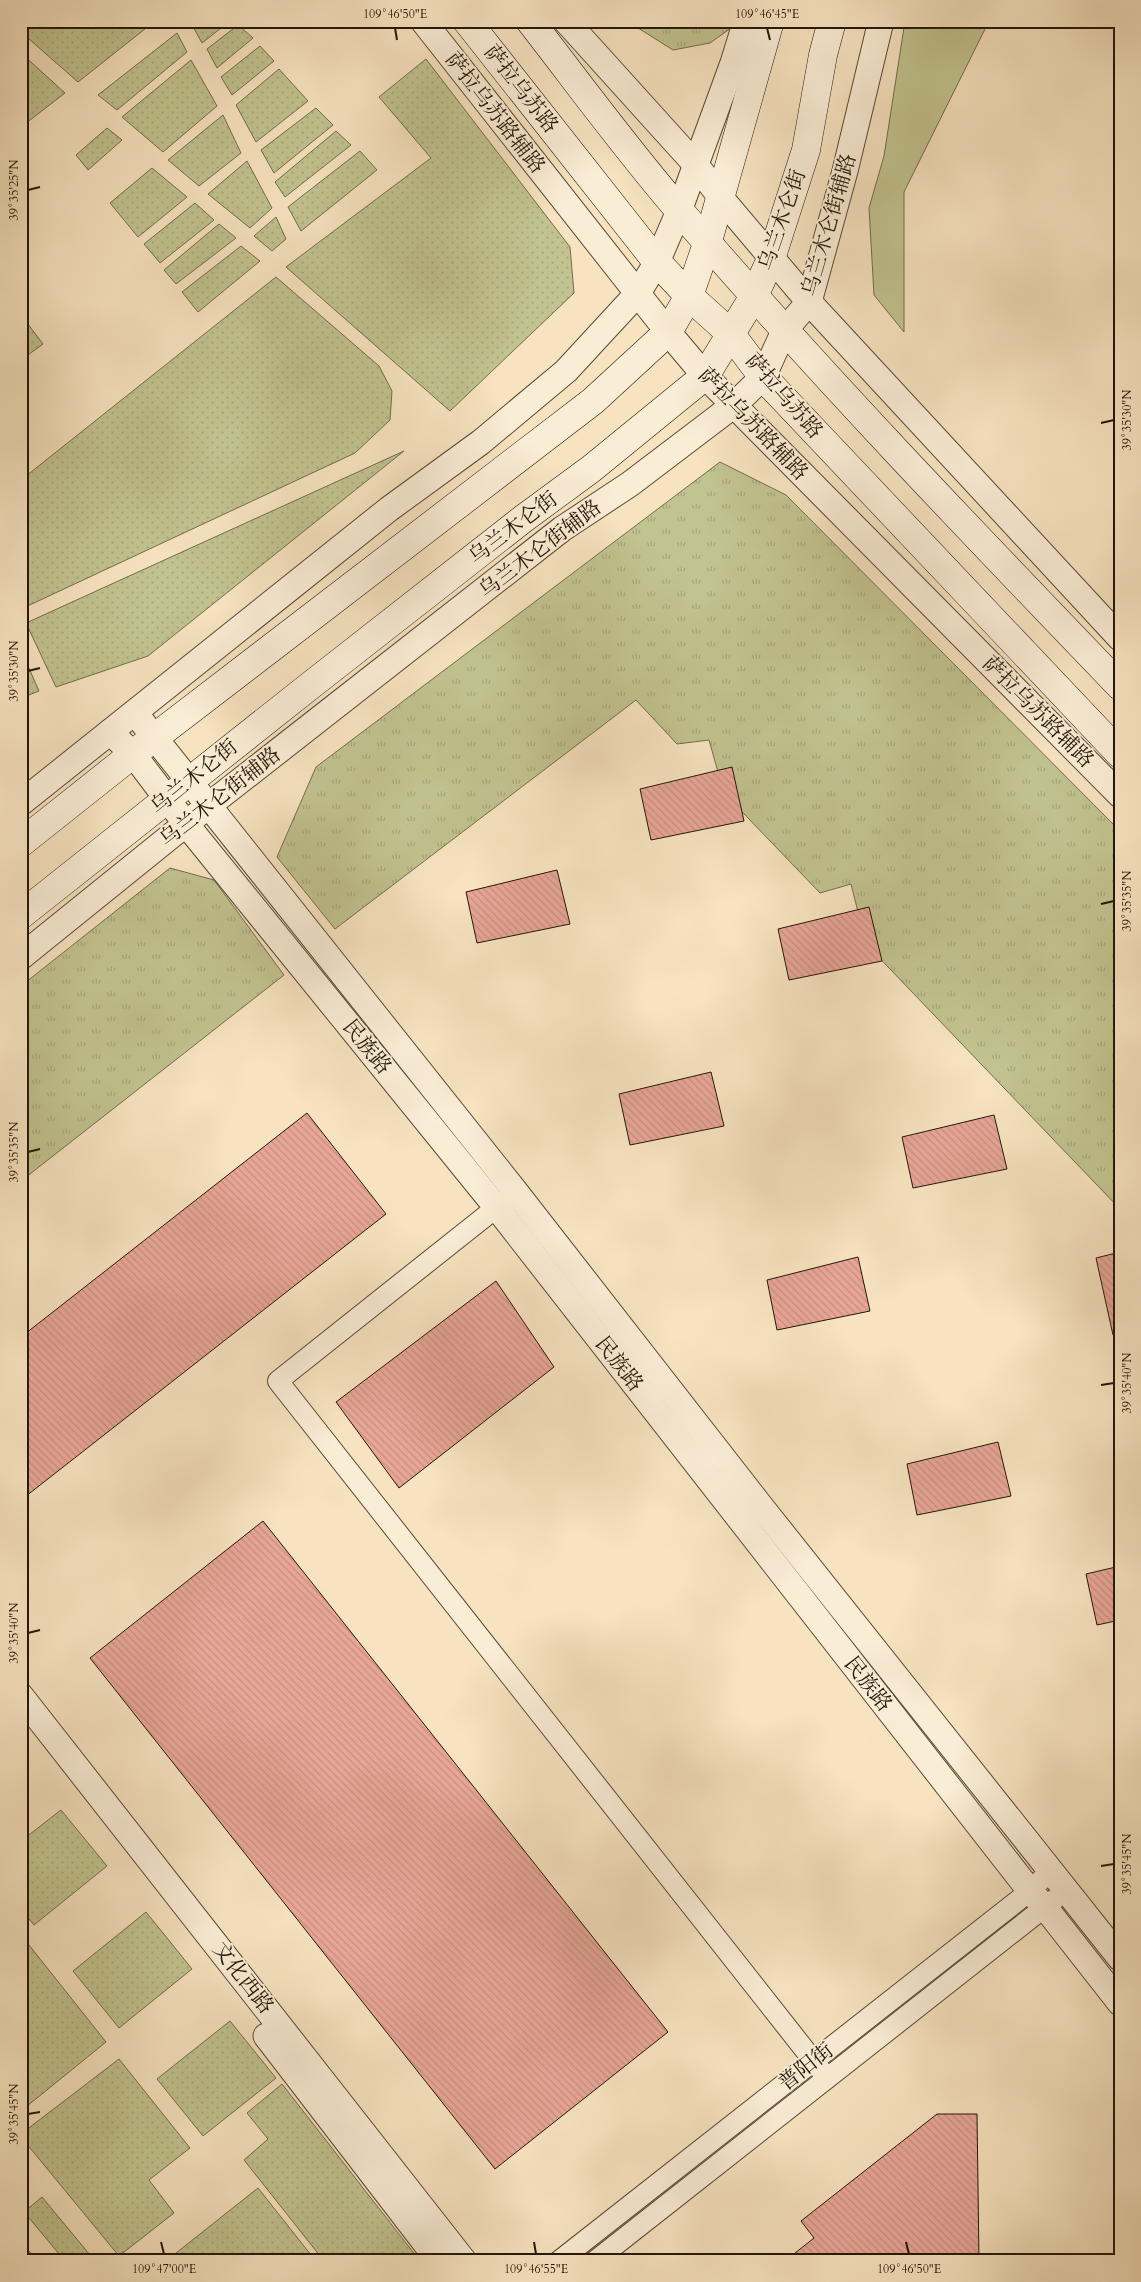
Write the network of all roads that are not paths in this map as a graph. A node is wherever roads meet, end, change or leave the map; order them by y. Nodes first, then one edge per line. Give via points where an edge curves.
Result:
1 (423, 21) edge
2 (467, 21) edge
3 (530, 21) edge
4 (566, 21) edge
5 (746, 21) edge
6 (770, 21) edge
7 (832, 21) edge
8 (881, 21) edge
9 (697, 166) junction
10 (720, 198) junction
11 (680, 210) junction
12 (708, 241) junction
13 (771, 259) junction
14 (657, 262) junction
15 (638, 293) junction
16 (689, 296) junction
17 (754, 296) junction
18 (809, 302) junction
19 (784, 331) junction
20 (668, 332) junction
21 (730, 333) junction
22 (705, 376) junction
23 (763, 377) junction
24 (734, 405) junction
25 (1120, 638) edge
26 (1120, 686) edge
27 (135, 713) junction
28 (110, 732) junction
29 (156, 738) junction
30 (132, 754) junction
31 (1120, 754) edge
32 (188, 781) junction
33 (1120, 795) edge
34 (167, 799) junction
35 (21, 803) edge
36 (208, 806) junction
37 (186, 824) junction
38 (21, 843) edge
39 (21, 915) edge
40 (21, 957) edge
41 (515, 1191) junction
42 (497, 1208) junction
43 (21, 1696) edge
44 (21, 1719) edge
45 (1050, 1870) junction
46 (1067, 1890) junction
47 (1037, 1898) junction
48 (1120, 1958) edge
49 (1120, 2003) edge
50 (812, 2061) junction
51 (827, 2078) junction
52 (439, 2261) edge
53 (464, 2261) edge
54 (559, 2261) edge
55 (595, 2261) edge

1 - 15 street, 萨拉乌苏路辅路
2 - 14 main road, 萨拉乌苏路
3 - 11 main road, 萨拉乌苏路
4 - 9 street
5 - 9 street
6 - 10 main road
7 - 13 main road, 乌兰木仑街 via 806,150
8 - 18 street, 乌兰木仑街辅路
9 - 10 street
9 - 11 street
10 - 12 main road
10 - 13 street
11 - 12 main road, 萨拉乌苏路
11 - 14 street
12 - 16 main road
12 - 17 main road, 萨拉乌苏路
13 - 17 main road, 乌兰木仑街
13 - 18 street
14 - 15 street
14 - 16 main road, 萨拉乌苏路
15 - 20 street, 萨拉乌苏路辅路
15 - 27 street via 566,371 481,442 389,509
16 - 20 main road
16 - 21 main road, 萨拉乌苏路
17 - 19 main road, 萨拉乌苏路
17 - 21 main road, 乌兰木仑街
18 - 19 street, 乌兰木仑街辅路
18 - 25 street
19 - 23 street, 乌兰木仑街辅路
19 - 26 main road, 萨拉乌苏路
20 - 22 street, 萨拉乌苏路辅路
20 - 29 main road via 593,401
21 - 22 main road, 乌兰木仑街
21 - 23 main road, 萨拉乌苏路
22 - 24 street, 萨拉乌苏路辅路
22 - 32 main road, 乌兰木仑街 via 591,469
23 - 24 street, 乌兰木仑街辅路
23 - 31 main road, 萨拉乌苏路
24 - 33 street, 萨拉乌苏路辅路
24 - 36 street, 乌兰木仑街辅路 via 630,484 562,529
27 - 28 street
27 - 29 street, 民族路
28 - 30 street, 民族路
28 - 35 street
29 - 30 main road
29 - 32 street, 民族路
30 - 34 street, 民族路
30 - 38 main road
32 - 34 main road, 乌兰木仑街
32 - 36 street, 民族路
34 - 37 street, 民族路
34 - 39 main road, 乌兰木仑街
36 - 37 street, 乌兰木仑街辅路
36 - 41 street, 民族路
37 - 40 street, 乌兰木仑街辅路
37 - 42 street, 民族路
41 - 42 street
41 - 45 street, 民族路
42 - 47 street, 民族路
42 - 50 street via 278,1381
43 - 53 street, 文化西路
44 - 52 street, 文化西路
45 - 46 street, 民族路
45 - 47 street, 普阳街
46 - 47 street, 普阳街
46 - 48 street, 民族路
47 - 49 street, 民族路
47 - 50 street, 普阳街
47 - 51 street, 普阳街
50 - 51 street
50 - 54 street, 普阳街
51 - 55 street, 普阳街

